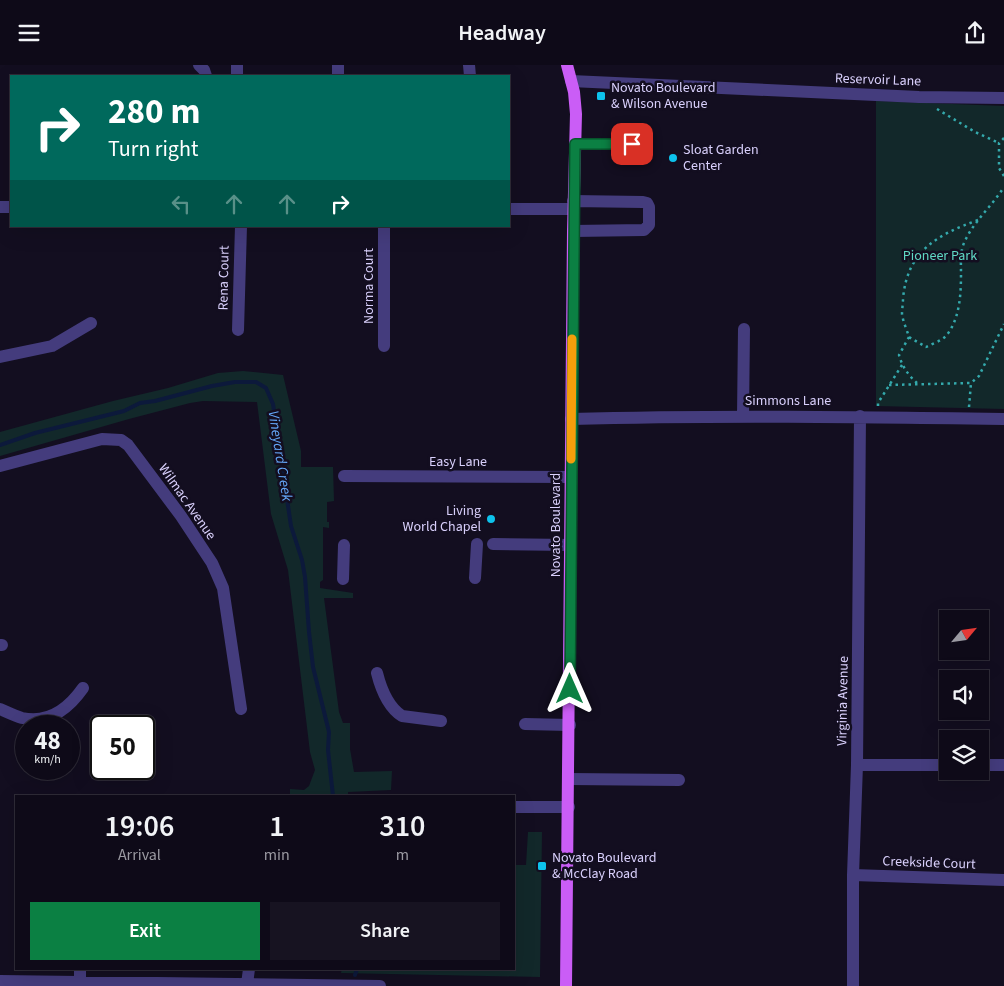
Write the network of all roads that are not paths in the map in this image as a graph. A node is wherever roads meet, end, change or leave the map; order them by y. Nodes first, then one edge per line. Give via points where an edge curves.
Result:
1 (568, 65) edge
2 (571, 81) junction
3 (1004, 98) edge
4 (575, 144) junction
5 (632, 144) dead end
6 (573, 205) junction
7 (510, 209) edge
8 (241, 227) edge
9 (384, 227) edge
10 (573, 231) junction
11 (91, 323) dead end
12 (744, 329) dead end
13 (238, 330) dead end
14 (384, 346) dead end
15 (0, 357) edge
16 (743, 416) junction
17 (860, 417) junction
18 (572, 419) junction
19 (1004, 419) edge
20 (0, 466) edge
21 (344, 476) dead end
22 (571, 477) junction
23 (477, 544) dead end
24 (344, 545) dead end
25 (493, 545) dead end
26 (571, 545) junction
27 (475, 578) dead end
28 (343, 579) dead end
29 (377, 673) dead end
30 (83, 688) dead end
31 (0, 709) edge
32 (241, 709) dead end
33 (441, 721) dead end
34 (525, 724) dead end
35 (570, 725) junction
36 (857, 765) junction
37 (939, 765) edge
38 (989, 765) edge
39 (1004, 765) edge
40 (569, 779) junction
41 (679, 779) dead end
42 (515, 807) edge
43 (569, 807) junction
44 (853, 875) junction
45 (1004, 880) edge
46 (80, 970) edge
47 (249, 970) edge
48 (0, 981) edge
49 (80, 982) junction
50 (66, 984) edge
51 (232, 985) edge
52 (247, 985) junction
53 (380, 986) edge
54 (566, 986) edge
55 (853, 986) edge

1 - 2 main road, Novato Boulevard
2 - 3 street, Reservoir Lane
2 - 4 main road, Novato Boulevard via 576,113
4 - 5 street
4 - 6 main road, Novato Boulevard
6 - 7 street
6 - 10 main road, Novato Boulevard
6 - 10 street via 643,201 649,207 649,225 644,230
8 - 13 street, Rena Court
9 - 14 street, Norma Court
10 - 18 main road, Novato Boulevard
11 - 15 street via 52,347
12 - 16 street
16 - 17 street, Simmons Lane
16 - 18 street, Simmons Lane
17 - 19 street, Simmons Lane
17 - 36 street, Virginia Avenue
18 - 22 main road, Novato Boulevard
20 - 32 street, Wilmac Avenue via 102,439 121,440 128,445 181,516 218,575 223,588
21 - 22 street, Easy Lane
22 - 26 main road, Novato Boulevard
23 - 27 street
24 - 28 street
25 - 26 street
26 - 35 main road, Novato Boulevard
29 - 33 street via 396,713
30 - 31 street via 67,707 44,718 22,718
34 - 35 street
35 - 40 main road, Novato Boulevard
36 - 37 street
36 - 44 street, Virginia Avenue
38 - 39 street
40 - 41 street
40 - 43 main road, Novato Boulevard
42 - 43 street
43 - 54 main road, Novato Boulevard
44 - 45 street, Creekside Court
44 - 55 street, Virginia Avenue
46 - 49 street
47 - 52 street
48 - 50 street
49 - 50 street
49 - 51 street
51 - 52 street
52 - 53 street

